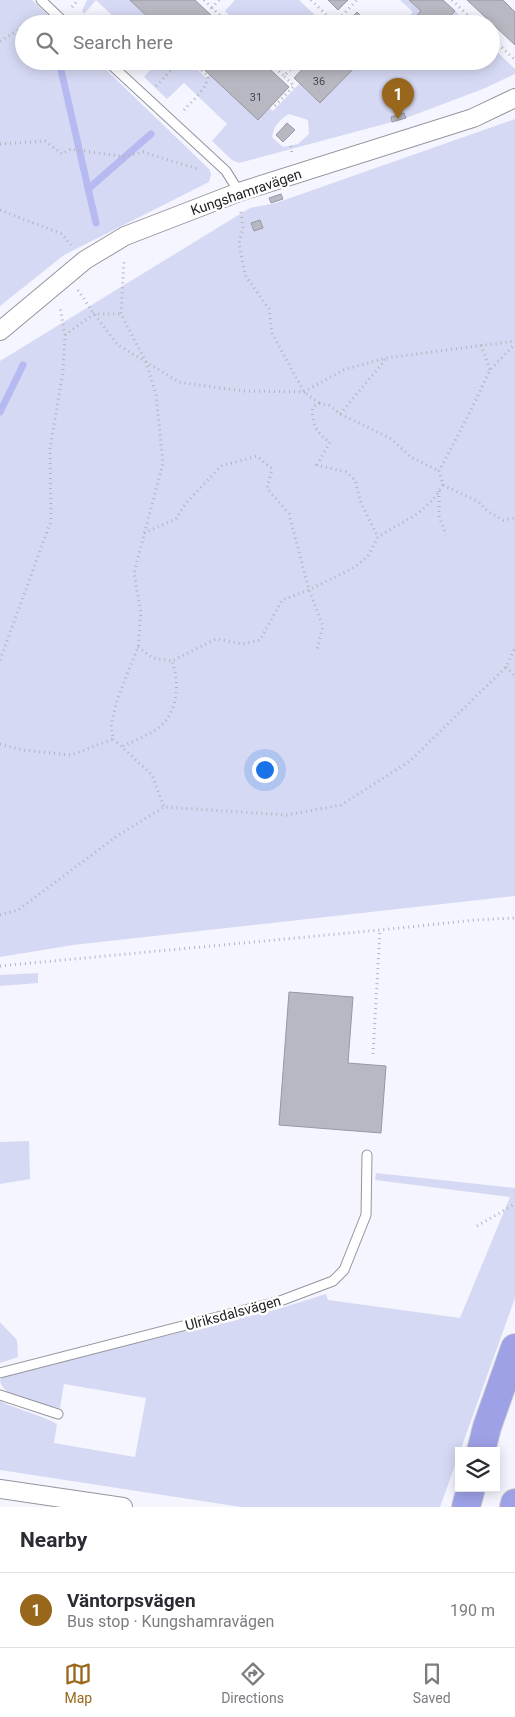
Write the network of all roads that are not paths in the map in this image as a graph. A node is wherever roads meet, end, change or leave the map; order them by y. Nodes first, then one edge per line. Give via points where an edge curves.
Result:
1 (41, 0) edge
2 (57, 15) edge
3 (117, 70) edge
4 (515, 98) edge
5 (238, 192) junction
6 (0, 331) edge
7 (367, 1155) dead end
8 (515, 1348) edge
9 (0, 1373) edge
10 (0, 1395) edge
11 (58, 1414) dead end
12 (482, 1447) edge
13 (0, 1489) edge
14 (470, 1492) edge
15 (515, 1503) edge
16 (123, 1507) edge
17 (466, 1507) edge
18 (514, 1507) edge

1 - 2 lane
3 - 5 lane via 226,171
4 - 5 street, Kungshamravägen via 473,118
5 - 6 street, Kungshamravägen via 125,236 85,260
7 - 9 lane, Ulriksdalsvägen via 366,1215 344,1270 333,1281 280,1301
8 - 12 highway
10 - 11 lane
13 - 16 street
14 - 17 highway
15 - 18 highway

